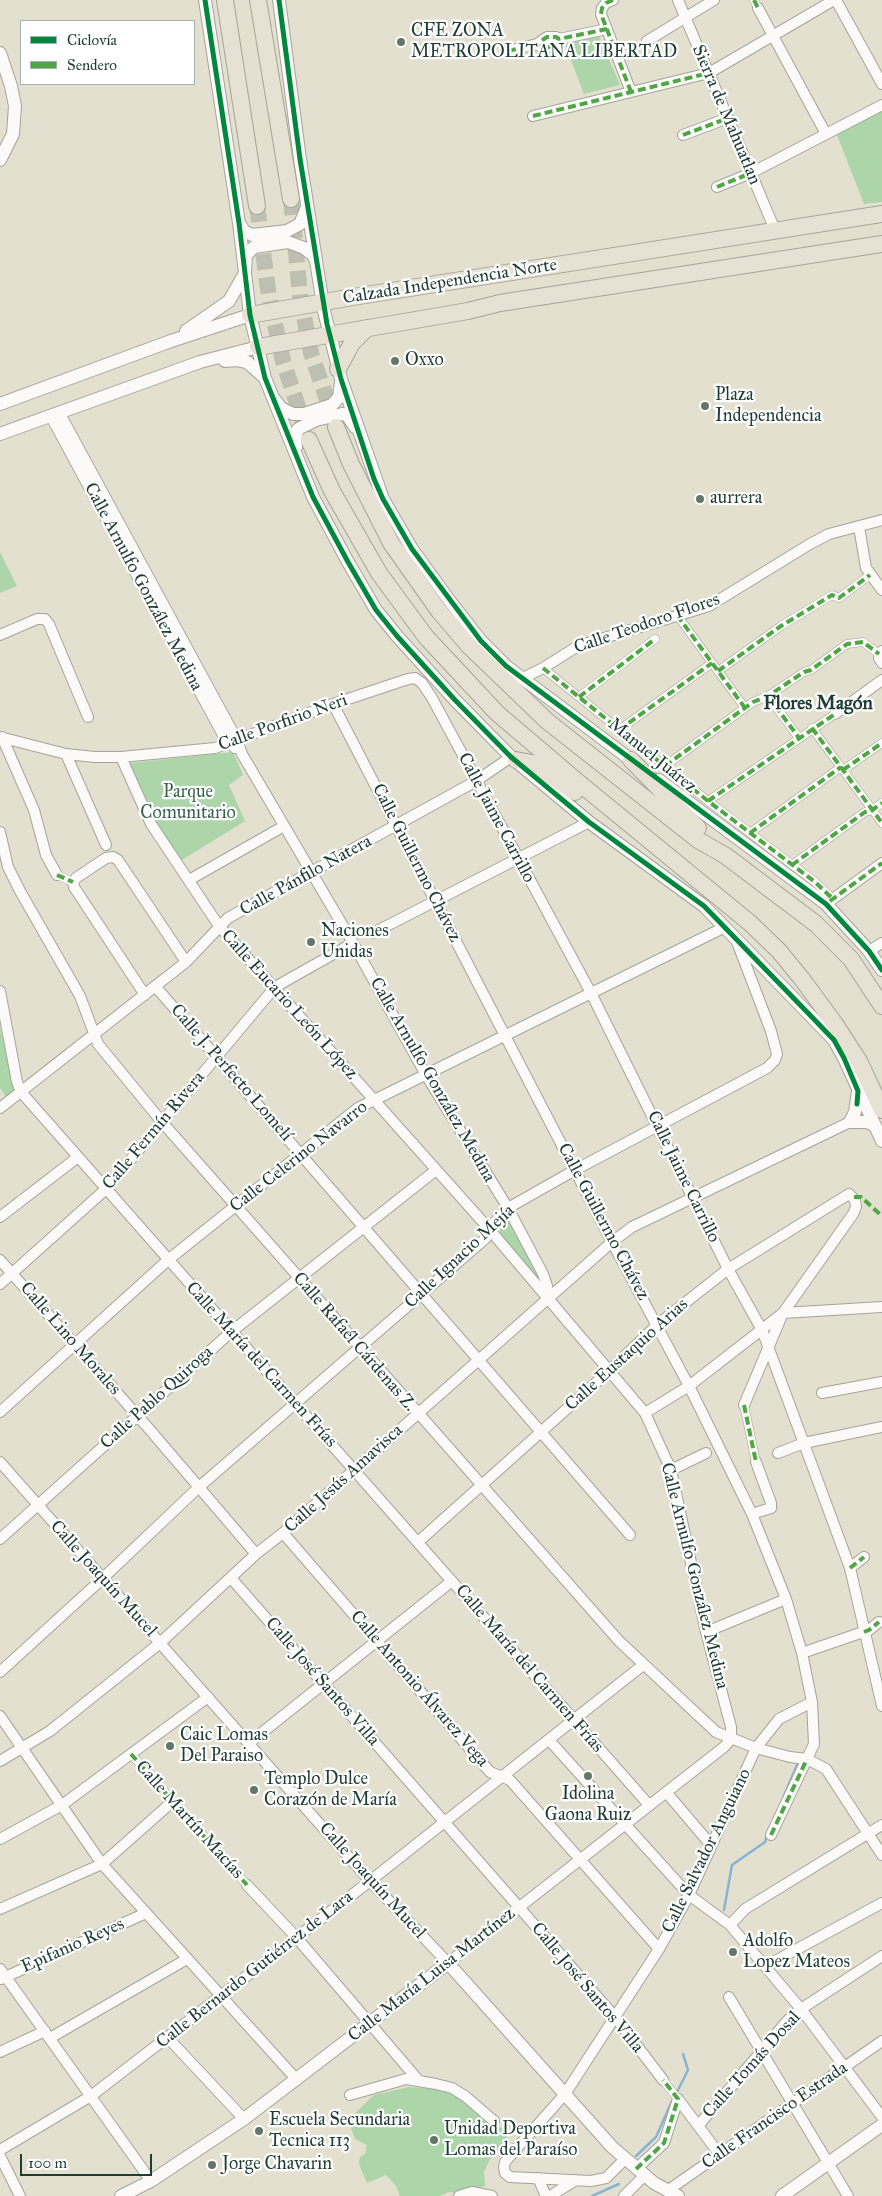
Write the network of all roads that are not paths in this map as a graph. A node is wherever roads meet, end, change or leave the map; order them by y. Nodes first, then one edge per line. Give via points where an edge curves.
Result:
1 (205, 0) edge
2 (224, 0) edge
3 (258, 0) edge
4 (279, 0) edge
5 (613, 0) edge
6 (678, 0) edge
7 (714, 0) edge
8 (835, 0) edge
9 (756, 4) edge
10 (685, 18) junction
11 (607, 29) junction
12 (773, 36) junction
13 (647, 41) dead end
14 (508, 51) dead end
15 (0, 53) edge
16 (709, 73) junction
17 (882, 84) edge
18 (631, 92) junction
19 (882, 104) edge
20 (533, 116) dead end
21 (728, 118) junction
22 (826, 134) junction
23 (683, 135) dead end
24 (0, 160) edge
25 (751, 173) junction
26 (717, 187) dead end
27 (291, 199) tunnel mouth
28 (257, 206) tunnel mouth
29 (308, 206) junction
30 (882, 214) edge
31 (239, 223) junction
32 (774, 230) junction
33 (882, 244) edge
34 (317, 264) junction
35 (245, 273) junction
36 (323, 303) junction
37 (250, 315) junction
38 (367, 328) junction
39 (330, 334) junction
40 (171, 340) junction
41 (258, 347) junction
42 (200, 362) junction
43 (340, 374) junction
44 (265, 378) junction
45 (272, 396) junction
46 (0, 404) edge
47 (55, 413) junction
48 (336, 427) tunnel mouth
49 (0, 434) edge
50 (309, 440) tunnel mouth
51 (362, 440) junction
52 (298, 460) junction
53 (882, 520) edge
54 (859, 527) junction
55 (870, 574) junction
56 (882, 590) edge
57 (677, 615) junction
58 (0, 635) edge
59 (655, 639) dead end
60 (881, 656) edge
61 (712, 663) junction
62 (543, 668) junction
63 (718, 671) junction
64 (415, 678) joint
65 (520, 679) junction
66 (882, 680) edge
67 (768, 696) junction
68 (579, 697) junction
69 (333, 704) junction
70 (745, 708) junction
71 (835, 714) joint
72 (88, 717) dead end
73 (812, 728) junction
74 (619, 730) junction
75 (1, 737) edge
76 (799, 738) junction
77 (234, 742) junction
78 (882, 744) edge
79 (66, 754) junction
80 (121, 757) junction
81 (514, 759) junction
82 (631, 760) junction
83 (665, 766) junction
84 (842, 768) junction
85 (476, 781) junction
86 (708, 801) junction
87 (882, 803) edge
88 (872, 810) junction
89 (589, 822) junction
90 (882, 823) edge
91 (284, 826) junction
92 (396, 827) junction
93 (637, 829) junction
94 (0, 832) edge
95 (750, 833) junction
96 (106, 845) dead end
97 (726, 856) junction
98 (519, 860) junction
99 (882, 863) edge
100 (792, 865) junction
101 (4, 869) edge
102 (313, 872) junction
103 (57, 875) joint
104 (190, 880) junction
105 (73, 882) junction
106 (829, 901) junction
107 (436, 902) junction
108 (219, 926) junction
109 (723, 928) junction
110 (373, 933) dead end
111 (737, 942) junction
112 (353, 943) junction
113 (882, 943) edge
114 (869, 952) junction
115 (186, 962) junction
116 (882, 970) edge
117 (156, 986) junction
118 (275, 987) junction
119 (0, 991) edge
120 (591, 993) junction
121 (145, 995) junction
122 (882, 1006) edge
123 (95, 1034) junction
124 (505, 1037) junction
125 (217, 1056) junction
126 (426, 1076) junction
127 (858, 1091) junction
128 (21, 1092) junction
129 (374, 1099) junction
130 (0, 1108) edge
131 (882, 1110) edge
132 (162, 1122) junction
133 (850, 1122) junction
134 (658, 1126) junction
135 (875, 1126) junction
136 (882, 1141) edge
137 (301, 1154) junction
138 (78, 1157) junction
139 (436, 1170) junction
140 (575, 1170) junction
141 (106, 1189) junction
142 (694, 1198) junction
143 (235, 1206) junction
144 (508, 1208) junction
145 (0, 1217) edge
146 (364, 1227) junction
147 (490, 1230) junction
148 (612, 1242) junction
149 (0, 1260) edge
150 (168, 1260) junction
151 (728, 1269) junction
152 (12, 1273) junction
153 (299, 1278) junction
154 (0, 1284) edge
155 (422, 1294) junction
156 (549, 1298) junction
157 (882, 1307) edge
158 (783, 1313) junction
159 (657, 1325) junction
160 (762, 1330) junction
161 (231, 1332) junction
162 (75, 1344) junction
163 (769, 1346) junction
164 (360, 1348) junction
165 (479, 1360) junction
166 (609, 1372) junction
167 (882, 1382) edge
168 (689, 1386) junction
169 (822, 1393) dead end
170 (295, 1403) junction
171 (744, 1405) joint
172 (0, 1412) edge
173 (645, 1413) junction
174 (418, 1414) junction
175 (138, 1416) junction
176 (882, 1427) edge
177 (541, 1432) junction
178 (804, 1443) junction
179 (706, 1453) dead end
180 (778, 1453) dead end
181 (0, 1462) edge
182 (756, 1462) joint
183 (354, 1470) junction
184 (672, 1470) junction
185 (481, 1486) junction
186 (199, 1487) junction
187 (38, 1505) junction
188 (752, 1514) junction
189 (284, 1533) junction
190 (630, 1535) dead end
191 (0, 1539) edge
192 (418, 1542) junction
193 (256, 1554) junction
194 (864, 1557) dead end
195 (850, 1568) junction
196 (231, 1578) junction
197 (102, 1579) junction
198 (452, 1581) junction
199 (786, 1599) junction
200 (879, 1622) dead end
201 (706, 1632) junction
202 (864, 1632) junction
203 (377, 1641) junction
204 (160, 1643) junction
205 (802, 1653) junction
206 (643, 1665) junction
207 (0, 1672) edge
208 (323, 1684) junction
209 (208, 1697) junction
210 (812, 1702) junction
211 (882, 1706) edge
212 (0, 1716) edge
213 (574, 1720) junction
214 (731, 1739) junction
215 (549, 1740) junction
216 (249, 1743) junction
217 (22, 1747) junction
218 (756, 1748) junction
219 (131, 1754) junction
220 (807, 1759) junction
221 (0, 1761) edge
222 (501, 1776) junction
223 (666, 1792) junction
224 (172, 1802) junction
225 (62, 1805) junction
226 (649, 1805) junction
227 (445, 1822) junction
228 (625, 1824) junction
229 (882, 1825) edge
230 (867, 1833) junction
231 (771, 1835) dead end
232 (0, 1839) edge
233 (711, 1845) junction
234 (882, 1855) edge
235 (581, 1859) junction
236 (102, 1864) junction
237 (370, 1881) junction
238 (247, 1885) joint
239 (689, 1895) junction
240 (882, 1903) edge
241 (519, 1907) junction
242 (0, 1909) edge
243 (146, 1913) junction
244 (730, 1925) junction
245 (296, 1937) junction
246 (658, 1949) junction
247 (882, 1956) edge
248 (187, 1958) junction
249 (448, 1963) junction
250 (766, 1966) junction
251 (2, 1975) edge
252 (221, 1996) junction
253 (729, 1997) dead end
254 (801, 2009) junction
255 (615, 2016) junction
256 (370, 2024) junction
257 (47, 2035) junction
258 (168, 2038) junction
259 (882, 2041) edge
260 (761, 2050) junction
261 (0, 2052) edge
262 (844, 2068) junction
263 (297, 2080) junction
264 (663, 2080) joint
265 (419, 2081) junction
266 (565, 2094) junction
267 (350, 2095) dead end
268 (91, 2096) junction
269 (678, 2100) junction
270 (793, 2104) junction
271 (882, 2117) edge
272 (244, 2119) junction
273 (494, 2121) dead end
274 (882, 2125) edge
275 (698, 2126) junction
276 (0, 2150) edge
277 (720, 2155) junction
278 (0, 2156) edge
279 (625, 2159) junction
280 (828, 2163) junction
281 (640, 2173) junction
282 (538, 2178) junction
283 (151, 2180) junction
284 (576, 2180) junction
285 (673, 2194) edge
286 (20, 2196) edge
287 (121, 2196) edge
288 (459, 2196) edge
289 (492, 2196) edge
290 (548, 2196) edge
291 (624, 2196) edge
292 (782, 2196) edge
293 (848, 2196) edge

1 - 31 street
2 - 28 main road
3 - 27 main road
4 - 29 street
5 - 11 street via 602,8
6 - 10 street, Sierra de Mahuatlan
7 - 10 street
8 - 12 street
8 - 17 street
9 - 12 street
10 - 13 street
10 - 16 street, Sierra de Mahuatlan
11 - 14 street via 559,39 547,37 537,44
11 - 18 street
12 - 16 street
12 - 22 street
15 - 24 street via 11,86 14,114 13,134
16 - 18 street
16 - 21 street, Sierra de Mahuatlan
18 - 20 street via 584,104 571,102 562,109
19 - 22 street
21 - 23 street
21 - 25 street, Sierra de Mahuatlan
22 - 25 street
25 - 26 street
25 - 32 street, Sierra de Mahuatlan
29 - 31 street via 300,224 287,231 252,235
29 - 34 street
30 - 32 main road, Calzada Independencia Norte
31 - 35 street
32 - 36 main road, Calzada Independencia Norte
33 - 38 main road, Calzada Independencia Norte via 500,303
34 - 35 street via 304,248 282,241 251,249 246,255
34 - 36 street
35 - 37 street
35 - 40 street via 229,301
36 - 37 main road, Calzada Independencia Norte
36 - 39 street
37 - 40 street, Calzada Independencia Norte
37 - 41 street
38 - 39 main road, Calzada Independencia Norte
38 - 43 main road via 355,338
39 - 41 main road, Calzada Independencia Norte
39 - 43 street
40 - 46 street, Calzada Independencia Norte
41 - 42 street, Calzada Independencia Norte
41 - 44 street
42 - 44 street via 242,360
42 - 47 street, Calzada Independencia Norte
43 - 45 street via 340,392 336,401 327,408 292,414 281,408
43 - 51 street
44 - 45 street
45 - 52 street
47 - 49 street, Calzada Independencia Norte
47 - 77 street, Calle Arnulfo González Medina
48 - 97 main road via 391,542 439,611 469,646 547,721 698,840
50 - 93 main road via 332,490 379,573 426,637 497,714
51 - 52 street via 347,415 316,420 298,429
51 - 65 street via 383,499 412,549 481,641
52 - 81 street via 321,513 376,610 424,667
53 - 54 street, Calle Teodoro Flores
54 - 55 street via 863,559
54 - 57 street, Calle Teodoro Flores via 829,534 709,606
55 - 56 street
55 - 63 street via 839,598 832,595 781,626
57 - 61 street
57 - 62 street, Calle Teodoro Flores via 578,646
58 - 72 street via 44,619 49,624
59 - 68 street
60 - 67 street via 863,642 847,644
61 - 63 street
61 - 74 street
62 - 65 street, Calle Teodoro Flores
62 - 68 street, Manuel Juárez
63 - 70 street
64 - 69 street, Calle Porfirio Neri
64 - 85 street, Calle Jaime Carrillo via 432,698
65 - 82 street
66 - 71 street
67 - 70 street
67 - 76 street
68 - 74 street, Manuel Juárez
69 - 77 street, Calle Porfirio Neri
69 - 92 street, Calle Guillermo Chávez
70 - 83 street
71 - 73 street
73 - 76 street
73 - 84 street
74 - 83 street, Manuel Juárez
75 - 79 street, Calle Porfirio Neri
75 - 103 street via 34,810 46,854
76 - 86 street
77 - 80 street, Calle Porfirio Neri via 215,748
77 - 91 street, Calle Arnulfo González Medina
78 - 84 street
79 - 80 street, Calle Porfirio Neri
79 - 96 street
80 - 104 street, Calle Eucario León López via 151,824
81 - 85 street, Calle Pánfilo Natera
81 - 89 street
81 - 93 main road via 532,763
82 - 97 main road
82 - 106 street
83 - 86 street, Manuel Juárez
84 - 88 street
84 - 95 street
85 - 92 street, Calle Pánfilo Natera
85 - 98 street, Calle Jaime Carrillo
86 - 95 street, Manuel Juárez
87 - 88 street
88 - 90 street
88 - 100 street
89 - 98 street
89 - 109 street via 704,906
91 - 102 street, Calle Arnulfo González Medina
91 - 104 street
92 - 102 street, Calle Pánfilo Natera
92 - 107 street, Calle Guillermo Chávez
93 - 131 main road via 779,951 835,1024 859,1062
94 - 101 street, Calle Rafaél Cárdenas Z.
95 - 100 street, Manuel Juárez
97 - 122 main road via 816,924 851,960
98 - 107 street
98 - 120 street, Calle Jaime Carrillo
99 - 106 street
100 - 106 street, Manuel Juárez via 815,882
101 - 123 street, Calle Rafaél Cárdenas Z. via 80,996
102 - 108 street, Calle Pánfilo Natera
102 - 112 street, Calle Arnulfo González Medina
103 - 105 street
104 - 108 street, Calle Eucario León López
105 - 115 street via 106,858 118,860
105 - 121 street
106 - 114 street
107 - 110 street
107 - 124 street, Calle Guillermo Chávez
108 - 115 street, Calle Pánfilo Natera
108 - 118 street, Calle Eucario León López
109 - 111 street
109 - 120 street, Calle Celerino Navarro
111 - 127 street via 834,1040
111 - 134 street, Calle Ignacio Mejía via 771,1031 777,1054 775,1060 767,1068
112 - 118 street, Calle Fermín Rivera
112 - 126 street, Calle Arnulfo González Medina
113 - 114 street
114 - 116 street
115 - 117 street, Calle Pánfilo Natera
117 - 121 street, Calle Pánfilo Natera
117 - 125 street, Calle J. Perfecto Lomelí
118 - 125 street, Calle Fermín Rivera
118 - 129 street, Calle Eucario León López
119 - 128 street, Calle María del Carmen Frías
120 - 124 street, Calle Celerino Navarro
120 - 134 street, Calle Jaime Carrillo
121 - 123 street, Calle Pánfilo Natera
123 - 128 street, Calle Pánfilo Natera
123 - 132 street, Calle Rafaél Cárdenas Z. via 102,1050
124 - 126 street, Calle Celerino Navarro
124 - 140 street, Calle Guillermo Chávez
125 - 132 street, Calle Fermín Rivera
125 - 137 street, Calle J. Perfecto Lomelí
126 - 129 street, Calle Celerino Navarro
126 - 144 street, Calle Arnulfo González Medina
127 - 133 street
127 - 135 street
128 - 130 street, Calle Pánfilo Natera
128 - 138 street, Calle María del Carmen Frías
129 - 137 street, Calle Celerino Navarro
129 - 139 street, Calle Eucario León López
132 - 141 street, Calle Fermín Rivera
132 - 143 street, Calle Rafaél Cárdenas Z.
133 - 135 street via 867,1122
133 - 142 street, Calle Jesús Amavisca
134 - 140 street, Calle Ignacio Mejía
134 - 142 street, Calle Jaime Carrillo
135 - 136 street
137 - 143 street, Calle Celerino Navarro
137 - 146 street, Calle J. Perfecto Lomelí
138 - 141 street, Calle María del Carmen Frías
138 - 145 street
139 - 146 street, Calle Pablo Quiroga
139 - 147 street, Calle Eucario León López
140 - 144 street, Calle Ignacio Mejía
140 - 148 street, Calle Guillermo Chávez
141 - 150 street, Calle María del Carmen Frías
141 - 152 street, Calle Fermín Rivera
142 - 148 street, Calle Jesús Amavisca via 632,1227
142 - 151 street, Calle Jaime Carrillo
143 - 150 street, Calle Celerino Navarro
143 - 153 street, Calle Rafaél Cárdenas Z.
144 - 147 street, Calle Ignacio Mejía
144 - 156 street, Calle Arnulfo González Medina via 543,1274
146 - 153 street, Calle Pablo Quiroga
146 - 155 street, Calle J. Perfecto Lomelí
147 - 155 street, Calle Ignacio Mejía via 486,1238
147 - 156 street, Calle Eucario León López
148 - 156 street, Calle Jesús Amavisca
148 - 159 street, Calle Guillermo Chávez
149 - 152 street, Calle Lino Morales
150 - 161 street, Calle María del Carmen Frías
150 - 162 street, Calle Celerino Navarro
151 - 158 street, Calle Eustaquio Arias via 844,1196 854,1196 856,1207 853,1214
151 - 159 street, Calle Eustaquio Arias
151 - 160 street, Calle Jaime Carrillo
152 - 154 street, Calle Fermín Rivera
152 - 162 street, Calle Lino Morales
153 - 161 street, Calle Pablo Quiroga
153 - 164 street, Calle Rafaél Cárdenas Z.
155 - 164 street, Calle Ignacio Mejía
155 - 165 street, Calle J. Perfecto Lomelí
156 - 165 street, Calle Jesús Amavisca
156 - 166 street, Calle Arnulfo González Medina
157 - 158 street
158 - 160 street
158 - 163 street
159 - 166 street, Calle Eustaquio Arias
159 - 168 street, Calle Guillermo Chávez
160 - 163 street, Calle Jaime Carrillo
160 - 168 street
161 - 170 street, Calle María del Carmen Frías
161 - 175 street, Calle Pablo Quiroga
162 - 172 street, Calle Celerino Navarro
162 - 175 street, Calle Lino Morales
163 - 171 street
163 - 178 street, Calle Jaime Carrillo
164 - 170 street, Calle Ignacio Mejía
164 - 174 street, Calle Rafaél Cárdenas Z.
165 - 174 street, Calle Jesús Amavisca
165 - 177 street, Calle J. Perfecto Lomelí
166 - 173 street, Calle Arnulfo González Medina
166 - 177 street, Calle Eustaquio Arias
167 - 169 street
168 - 173 street
168 - 188 street, Calle Guillermo Chávez
170 - 183 street, Calle María del Carmen Frías
170 - 186 street, Calle Ignacio Mejía
171 - 182 street
173 - 184 street, Calle Arnulfo González Medina
174 - 183 street, Calle Jesús Amavisca
174 - 185 street, Calle Rafaél Cárdenas Z.
175 - 186 street, Calle Lino Morales
175 - 187 street, Calle Pablo Quiroga
176 - 178 street
177 - 185 street, Calle Eustaquio Arias
177 - 190 street, Calle J. Perfecto Lomelí
178 - 180 street
178 - 195 street, Calle Jaime Carrillo
179 - 184 street
181 - 187 street, Calle Joaquín Mucel
182 - 188 street via 771,1508
183 - 189 street, Calle Jesús Amavisca
183 - 192 street, Calle María del Carmen Frías
184 - 201 street, Calle Arnulfo González Medina
185 - 192 street, Calle Eustaquio Arias
185 - 206 street, Calle Rafaél Cárdenas Z.
186 - 193 street, Calle Lino Morales
186 - 197 street, Calle Ignacio Mejía
187 - 191 street, Calle Pablo Quiroga
187 - 197 street, Calle Joaquín Mucel
188 - 199 street, Calle Guillermo Chávez
189 - 193 street, Calle Jesús Amavisca
189 - 203 street, Calle Antonio Álvarez Vega
192 - 198 street, Calle María del Carmen Frías
193 - 196 street, Calle Jesús Amavisca
194 - 195 street
195 - 202 street, Calle Jaime Carrillo
196 - 204 street, Calle Jesús Amavisca
196 - 208 street, Calle José Santos Villa
197 - 204 street, Calle Joaquín Mucel
197 - 207 street, Calle Ignacio Mejía
198 - 203 street
198 - 213 street, Calle María del Carmen Frías
199 - 201 street
199 - 205 street, Calle Guillermo Chávez
200 - 202 street
201 - 214 street, Calle Arnulfo González Medina via 731,1727
202 - 205 street
202 - 211 street, Calle Jaime Carrillo
203 - 208 street
203 - 222 street, Calle Antonio Álvarez Vega via 490,1772
204 - 209 street, Calle Joaquín Mucel
204 - 217 street, Calle Jesús Amavisca via 50,1731
205 - 210 street, Calle Guillermo Chávez
206 - 213 street, Calle Bernardo Gutiérrez de Lara
206 - 214 street, Calle Rafaél Cárdenas Z. via 716,1732
208 - 216 street
208 - 227 street, Calle José Santos Villa
209 - 216 street, Calle Joaquín Mucel
209 - 219 street
210 - 218 street via 779,1718
210 - 220 street, Calle Guillermo Chávez via 814,1744
212 - 217 street
213 - 215 street, Calle Bernardo Gutiérrez de Lara
213 - 226 street, Calle María del Carmen Frías
214 - 218 street, Calle Rafaél Cárdenas Z.
214 - 223 street, Calle María Luisa Martínez
215 - 222 street, Calle Bernardo Gutiérrez de Lara
215 - 228 street, Calle María del Carmen Frías
216 - 237 street, Calle Joaquín Mucel
217 - 221 street, Calle Jesús Amavisca
217 - 225 street
218 - 220 street, Calle Rafaél Cárdenas Z.
218 - 233 street, Calle Salvador Anguiano
219 - 224 street, Calle Martín Macías
219 - 225 street
220 - 230 street via 826,1769
220 - 231 street, Calle Guillermo Chávez
222 - 227 street, Calle Bernardo Gutiérrez de Lara
222 - 235 street, Calle Antonio Álvarez Vega via 510,1780
223 - 226 street, Calle María Luisa Martínez
223 - 233 street
224 - 236 street
224 - 238 street, Calle Martín Macías
225 - 232 street
225 - 236 street
226 - 228 street, Calle María Luisa Martínez
227 - 237 street, Calle Bernardo Gutiérrez de Lara
227 - 241 street, Calle José Santos Villa
228 - 235 street, Calle María Luisa Martínez
228 - 239 street, Calle María del Carmen Frías
229 - 230 street
230 - 234 street
230 - 244 street via 744,1909
233 - 239 street, Calle Salvador Anguiano
235 - 241 street, Calle María Luisa Martínez
235 - 246 street, Calle Antonio Álvarez Vega
236 - 242 street
236 - 243 street
237 - 245 street, Calle Bernardo Gutiérrez de Lara
237 - 249 street, Calle Joaquín Mucel
238 - 245 street
239 - 244 street, Calle María del Carmen Frías
239 - 246 street, Calle Salvador Anguiano
240 - 250 street
241 - 249 street, Calle María Luisa Martínez
241 - 255 street, Calle José Santos Villa
243 - 248 street
243 - 251 street, Epifanio Reyes
244 - 250 street, Calle María del Carmen Frías
245 - 252 street, Calle Bernardo Gutiérrez de Lara
245 - 256 street
246 - 255 street, Calle Salvador Anguiano
247 - 254 street, Calle Tomás Dosal
248 - 252 street
248 - 257 street
249 - 256 street, Calle María Luisa Martínez
249 - 266 street, Calle Joaquín Mucel
250 - 254 street, Calle María del Carmen Frías
251 - 257 street
252 - 258 street, Calle Bernardo Gutiérrez de Lara
252 - 263 street
253 - 260 street
254 - 260 street, Calle Tomás Dosal
254 - 262 street, Calle María del Carmen Frías
255 - 264 street, Calle José Santos Villa
255 - 266 street, Calle Salvador Anguiano
256 - 263 street, Calle María Luisa Martínez
256 - 265 street
257 - 261 street
257 - 268 street
258 - 268 street, Calle Bernardo Gutiérrez de Lara
258 - 272 street
259 - 262 street, Calle Francisco Estrada
260 - 270 street
260 - 275 street, Calle Tomás Dosal
262 - 270 street, Calle Francisco Estrada
262 - 271 street, Calle María del Carmen Frías
263 - 272 street, Calle María Luisa Martínez
264 - 269 street, Calle José Santos Villa
265 - 267 street via 394,2081
265 - 273 street via 452,2088
266 - 279 street, Calle Joaquín Mucel
266 - 282 street, Calle Salvador Anguiano via 505,2162 505,2173 510,2177
268 - 276 street, Calle Bernardo Gutiérrez de Lara
268 - 283 street
269 - 275 street, Calle José Santos Villa
269 - 281 street via 664,2143
270 - 277 street, Calle Francisco Estrada
270 - 280 street
272 - 283 street, Calle María Luisa Martínez
274 - 280 street
275 - 277 street, Calle José Santos Villa
277 - 285 street, Calle Francisco Estrada
278 - 286 street
279 - 281 street, Calle Joaquín Mucel
279 - 284 street via 606,2178
280 - 292 street
280 - 293 street
281 - 285 street, Calle Joaquín Mucel
281 - 291 street
282 - 284 street
282 - 290 street
283 - 287 street, Calle María Luisa Martínez
284 - 290 street
288 - 289 street via 472,2192

